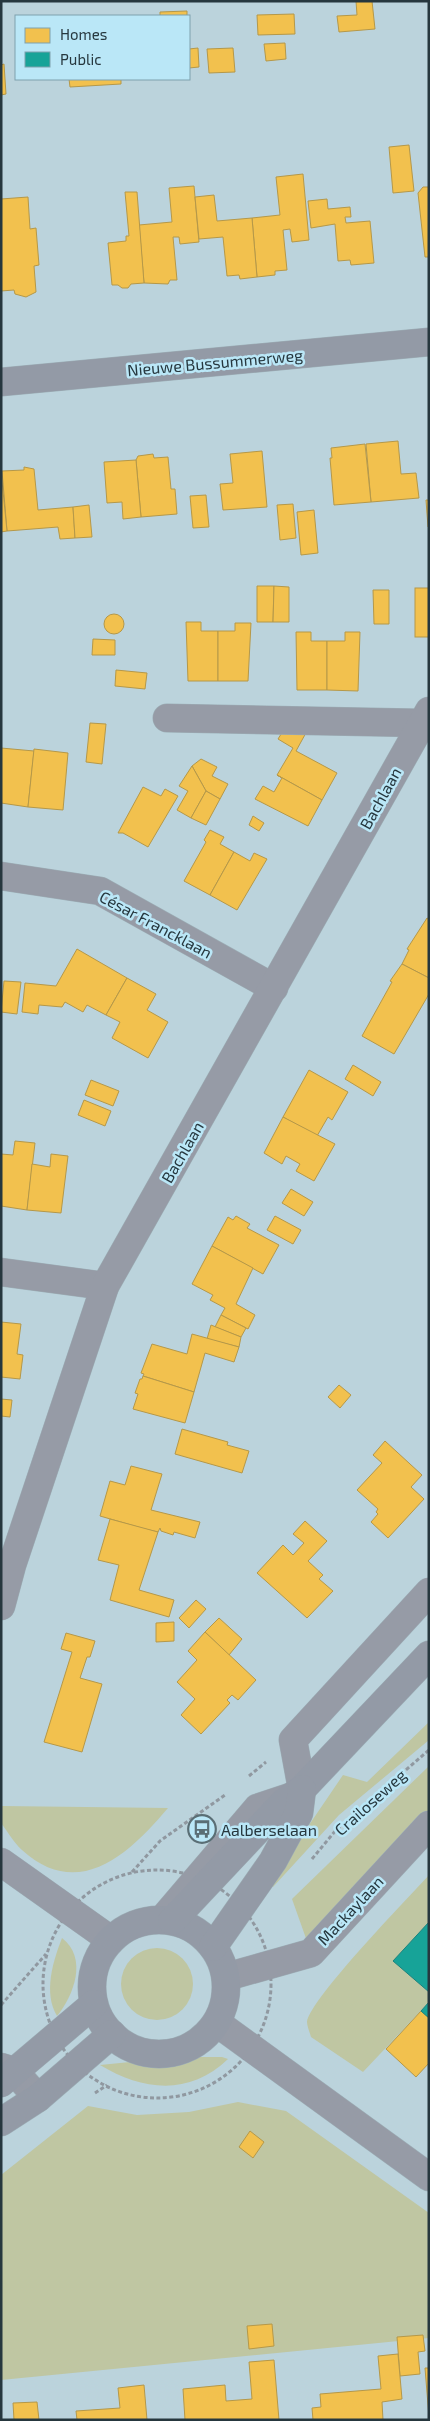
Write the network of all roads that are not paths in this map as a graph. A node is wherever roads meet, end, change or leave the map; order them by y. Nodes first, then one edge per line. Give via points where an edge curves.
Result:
1 (429, 342) edge
2 (1, 382) edge
3 (425, 717) edge
4 (167, 718) dead end
5 (1, 876) edge
6 (274, 988) junction
7 (1, 1272) edge
8 (105, 1286) junction
9 (7, 1565) edge
10 (429, 1592) edge
11 (1, 1606) edge
12 (429, 1655) edge
13 (302, 1789) junction
14 (429, 1825) edge
15 (1, 1862) edge
16 (164, 1921) junction
17 (111, 1940) junction
18 (213, 1947) junction
19 (226, 1977) junction
20 (94, 2004) junction
21 (217, 2022) junction
22 (112, 2034) junction
23 (6, 2073) edge
24 (38, 2098) junction
25 (1, 2122) edge
26 (429, 2177) edge

1 - 2 main road, Nieuwe Bussummerweg
3 - 4 street, Bachlaan
3 - 6 street, Bachlaan
5 - 6 street, César Francklaan via 100,891
6 - 8 street, Bachlaan
7 - 8 street
8 - 9 street, Bachlaan
9 - 11 street, Bachlaan
10 - 13 street via 293,1740
12 - 13 main road
13 - 16 main road via 201,1879
13 - 18 main road via 299,1813 273,1861 253,1917
14 - 19 street, Mackaylaan via 310,1953
15 - 17 street
16 - 17 main road via 140,1923
16 - 18 main road via 195,1930
17 - 20 main road via 94,1970
18 - 19 main road
19 - 21 main road via 225,2001
20 - 22 main road
20 - 23 main road
21 - 22 main road via 198,2042 187,2049 167,2054 147,2053 128,2046
21 - 26 street
22 - 24 main road
23 - 24 street
24 - 25 main road

